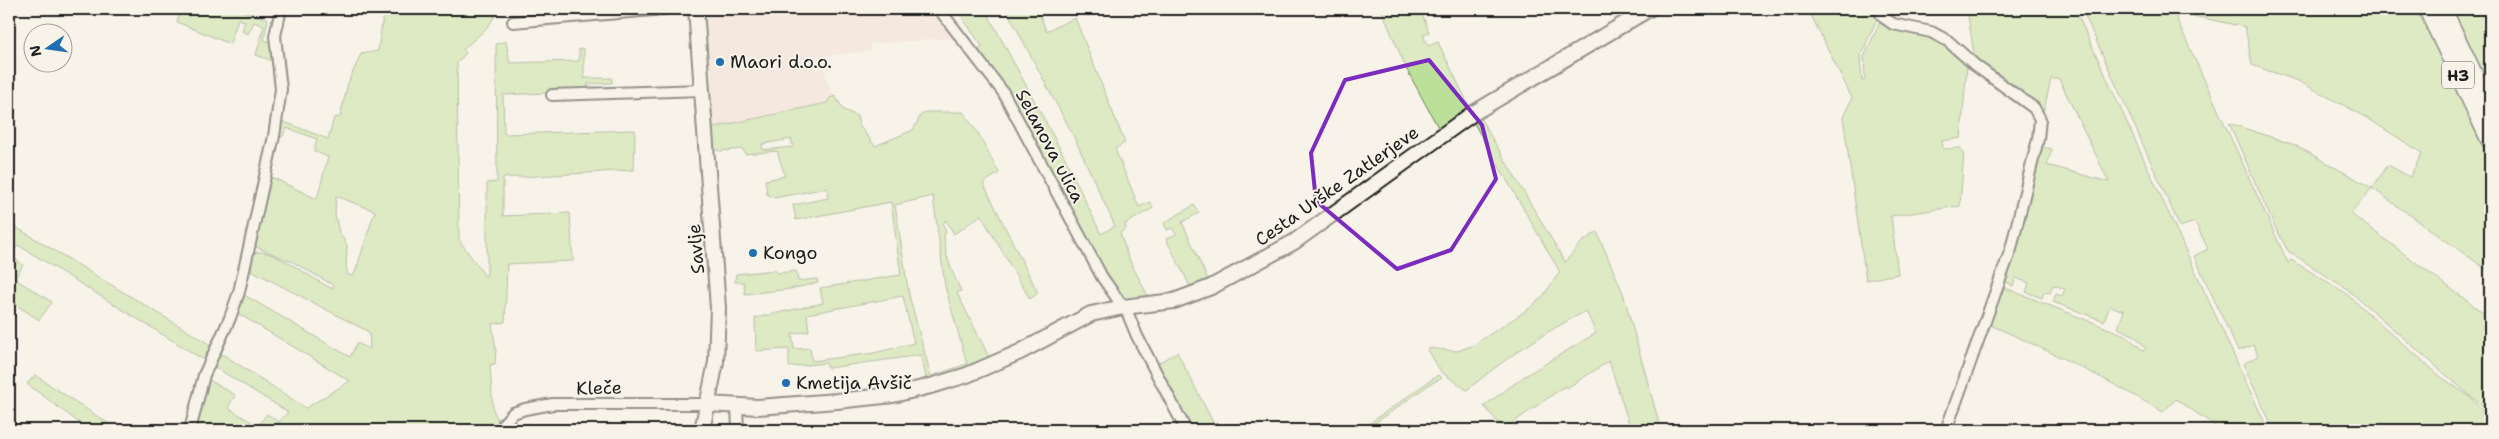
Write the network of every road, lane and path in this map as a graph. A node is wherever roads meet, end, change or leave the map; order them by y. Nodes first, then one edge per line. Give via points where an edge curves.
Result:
1 (281, 9) edge
2 (665, 9) edge
3 (696, 9) edge
4 (938, 9) edge
5 (1649, 9) edge
6 (1878, 9) edge
7 (2428, 9) edge
8 (2442, 9) edge
9 (513, 22) dead end
10 (703, 90) junction
11 (552, 95) dead end
12 (2490, 110) edge
13 (2490, 139) edge
14 (1123, 307) junction
15 (708, 404) junction
16 (737, 406) junction
17 (190, 430) edge
18 (502, 430) edge
19 (702, 430) edge
20 (738, 430) edge
21 (1186, 430) edge
22 (1946, 430) edge

1 - 17 street via 276,36 281,89 279,108 242,281 230,318 204,375
2 - 9 street
3 - 10 street, Savlje
4 - 14 street, Selanova ulica via 1003,92 1102,277
5 - 14 street, Cesta Urške Zatlerjeve via 1472,114 1265,260 1174,301
6 - 22 street via 1893,24 1931,32 1948,41 1976,66 2034,108 2040,124 2011,249
7 - 13 highway, H3
8 - 12 highway, H3
10 - 11 street
10 - 15 street, Savlje via 718,308 716,362
14 - 16 street, Cesta Urške Zatlerjeve via 1091,314 1020,352 931,386 866,398
14 - 21 street, Selanova ulica
15 - 16 street, Cesta Urške Zatlerjeve
15 - 18 street, Kleče via 553,404 524,408 513,414
15 - 19 street, Savlje
16 - 20 street

